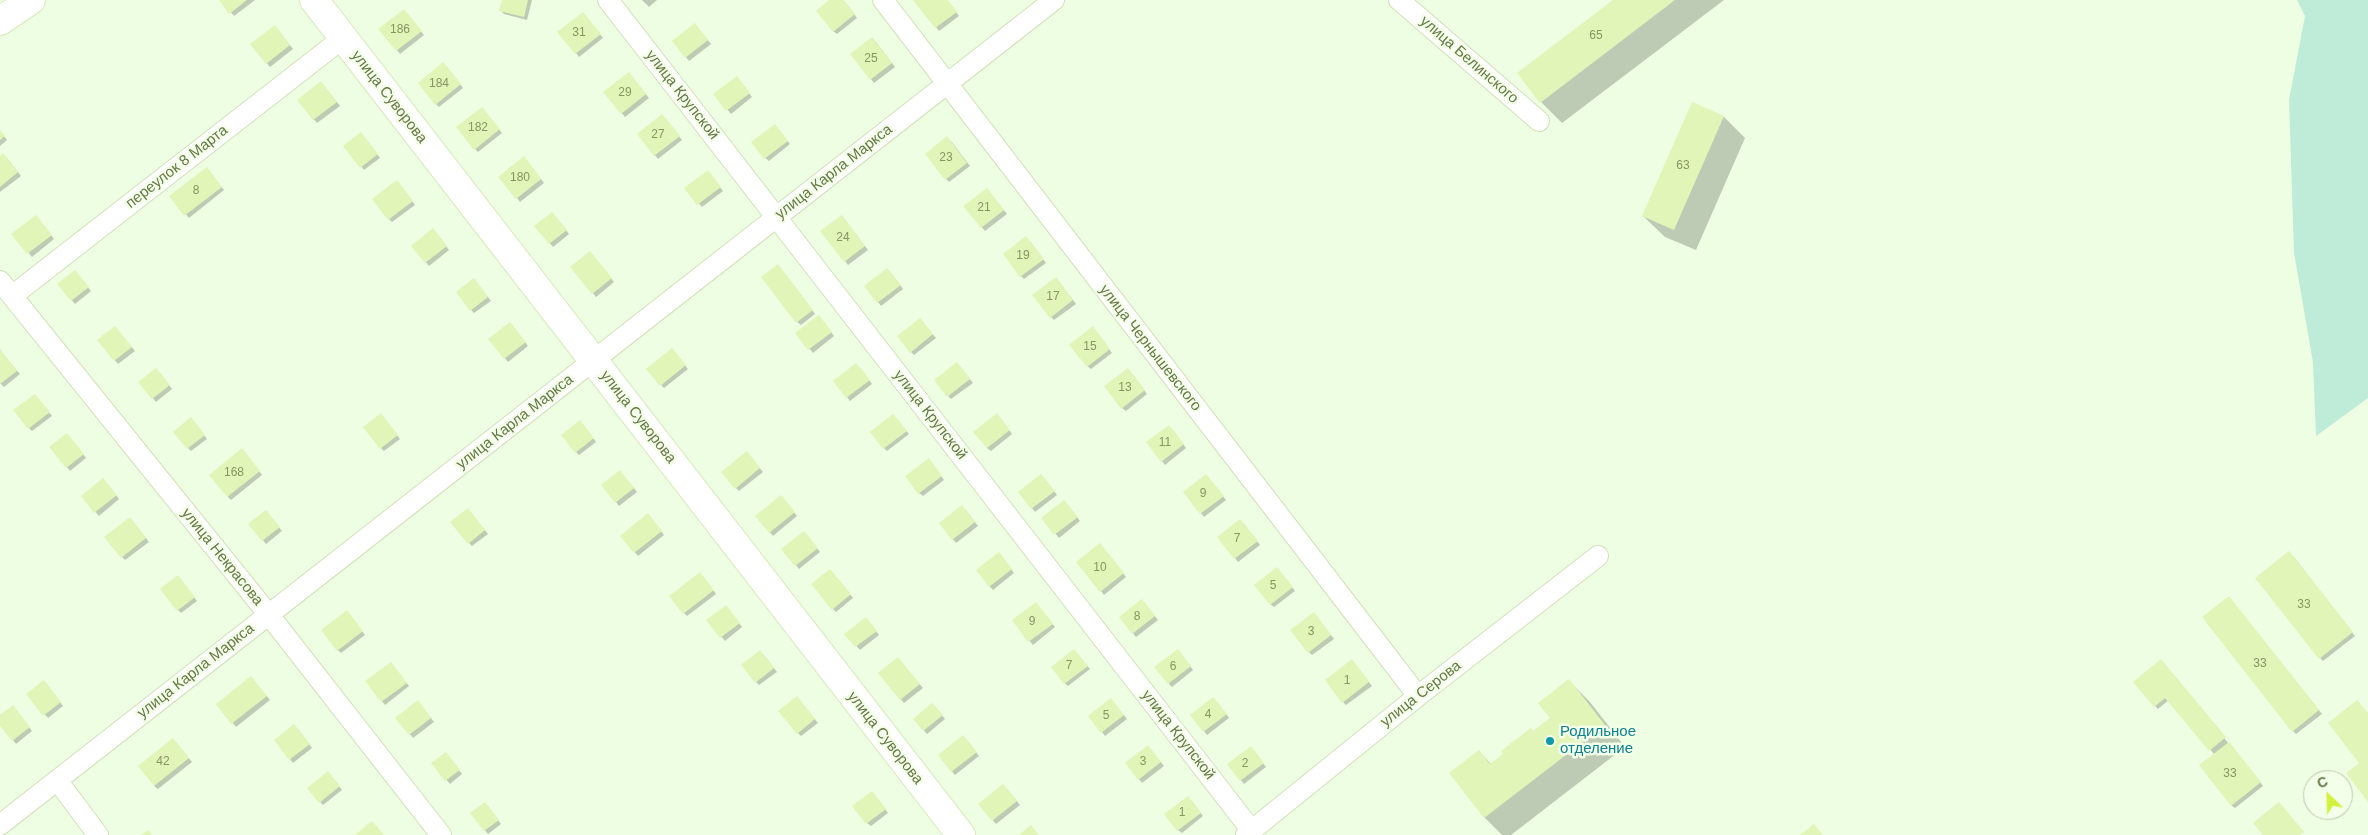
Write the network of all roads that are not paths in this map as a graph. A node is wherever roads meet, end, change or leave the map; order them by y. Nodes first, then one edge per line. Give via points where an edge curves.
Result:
1 (31, 0) edge
2 (314, 0) edge
3 (608, 0) edge
4 (883, 0) edge
5 (1054, 0) edge
6 (1399, 0) edge
7 (0, 21) edge
8 (343, 38) junction
9 (947, 84) junction
10 (1538, 120) dead end
11 (777, 217) junction
12 (6, 288) edge
13 (594, 360) junction
14 (1598, 556) dead end
15 (269, 615) junction
16 (1418, 696) junction
17 (57, 780) junction
18 (0, 825) edge
19 (1249, 833) edge
20 (98, 835) edge
21 (441, 835) edge
22 (960, 835) edge

1 - 7 street
2 - 8 street, улица Суворова
3 - 11 street, улица Крупской
4 - 9 street, улица Чернышевского
5 - 9 street, улица Карла Маркса
6 - 10 street, улица Белинского
8 - 12 street, переулок 8 Марта
8 - 13 street, улица Суворова
9 - 11 street, улица Карла Маркса
9 - 16 street, улица Чернышевского
11 - 13 street, улица Карла Маркса
11 - 19 street, улица Крупской
12 - 15 street, улица Некрасова
13 - 15 street, улица Карла Маркса
13 - 22 street, улица Суворова
14 - 16 street, улица Серова
15 - 17 street, улица Карла Маркса
15 - 21 street, улица Некрасова
16 - 19 street, улица Серова
17 - 18 street, улица Карла Маркса
17 - 20 street

